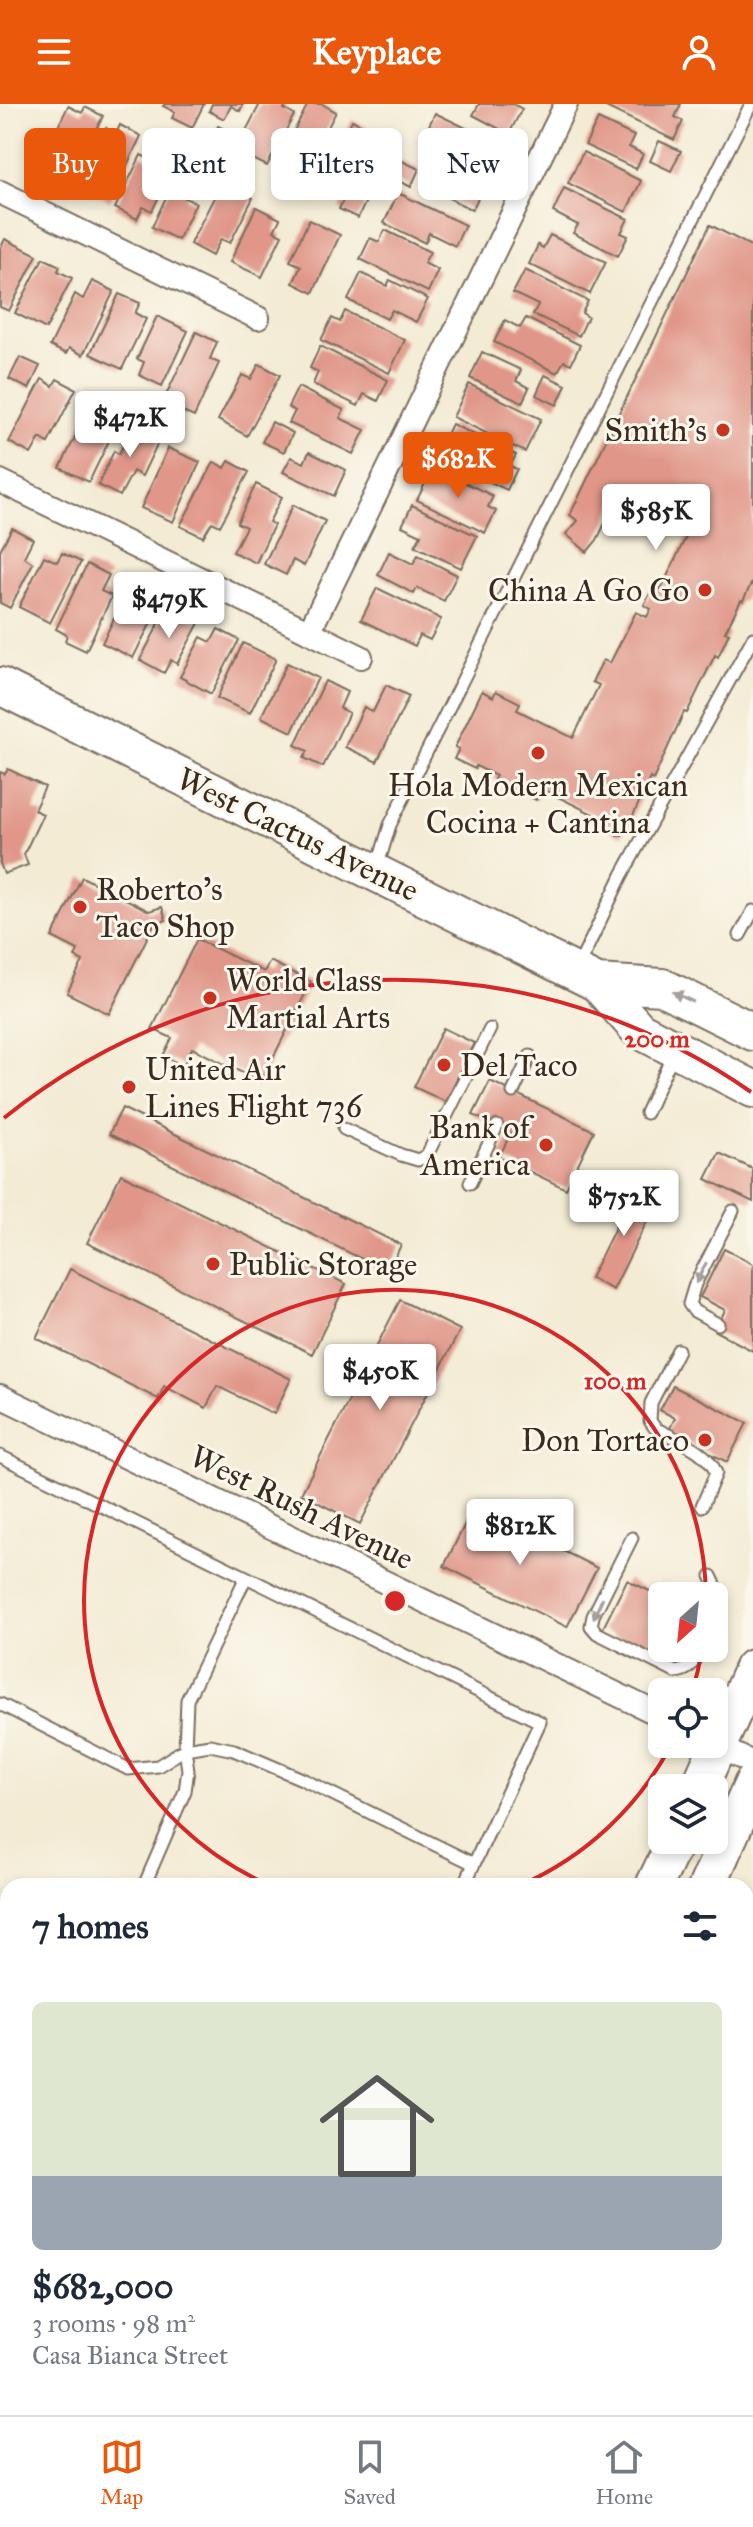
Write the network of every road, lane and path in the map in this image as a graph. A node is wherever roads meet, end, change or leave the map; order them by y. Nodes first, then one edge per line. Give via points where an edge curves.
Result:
1 (566, 104) edge
2 (751, 104) edge
3 (0, 192) edge
4 (258, 318) dead end
5 (0, 481) edge
6 (309, 632) junction
7 (753, 638) edge
8 (361, 657) dead end
9 (0, 686) edge
10 (376, 873) junction
11 (753, 911) edge
12 (740, 935) dead end
13 (586, 978) junction
14 (490, 1029) dead end
15 (753, 1032) edge
16 (675, 1050) junction
17 (530, 1056) dead end
18 (753, 1089) edge
19 (513, 1092) dead end
20 (646, 1113) dead end
21 (497, 1126) dead end
22 (344, 1129) dead end
23 (470, 1183) dead end
24 (733, 1211) dead end
25 (718, 1324) dead end
26 (678, 1350) dead end
27 (0, 1396) edge
28 (0, 1456) edge
29 (702, 1506) dead end
30 (632, 1538) dead end
31 (711, 1576) dead end
32 (246, 1577) junction
33 (714, 1582) edge
34 (648, 1658) edge
35 (655, 1662) edge
36 (694, 1662) edge
37 (753, 1668) edge
38 (0, 1704) edge
39 (648, 1709) edge
40 (728, 1719) edge
41 (185, 1749) junction
42 (728, 1752) edge
43 (753, 1763) edge
44 (753, 1783) edge
45 (669, 1854) edge
46 (474, 1864) junction
47 (147, 1878) edge
48 (468, 1878) edge
49 (658, 1878) edge
50 (711, 1878) edge

1 - 6 street
2 - 10 lane via 390,825
3 - 4 street
5 - 6 street
6 - 8 street
7 - 13 lane via 622,875
9 - 10 main road, West Cactus Avenue
10 - 13 main road, West Cactus Avenue
11 - 12 lane
15 -> 13 main road, West Cactus Avenue via 662,987
13 - 16 main road, West Cactus Avenue via 639,1030
14 - 22 lane via 427,1155 418,1160 401,1155
16 - 18 main road, West Cactus Avenue
16 - 20 lane
17 - 19 lane
21 - 23 lane
24 -> 25 lane via 689,1304
26 - 29 lane via 651,1403 650,1421 713,1463 716,1473
27 - 39 street, West Rush Avenue
28 - 32 lane
30 -> 34 lane via 591,1626
31 - 33 lane
32 - 41 lane via 187,1700
32 - 46 lane via 540,1722
35 -> 36 lane via 675,1672
37 - 40 main road
38 - 41 lane via 128,1769 158,1766
41 - 46 lane via 210,1745 234,1750
41 - 47 lane via 185,1791
42 - 43 street
44 - 50 main road
45 - 49 main road
46 - 48 lane

